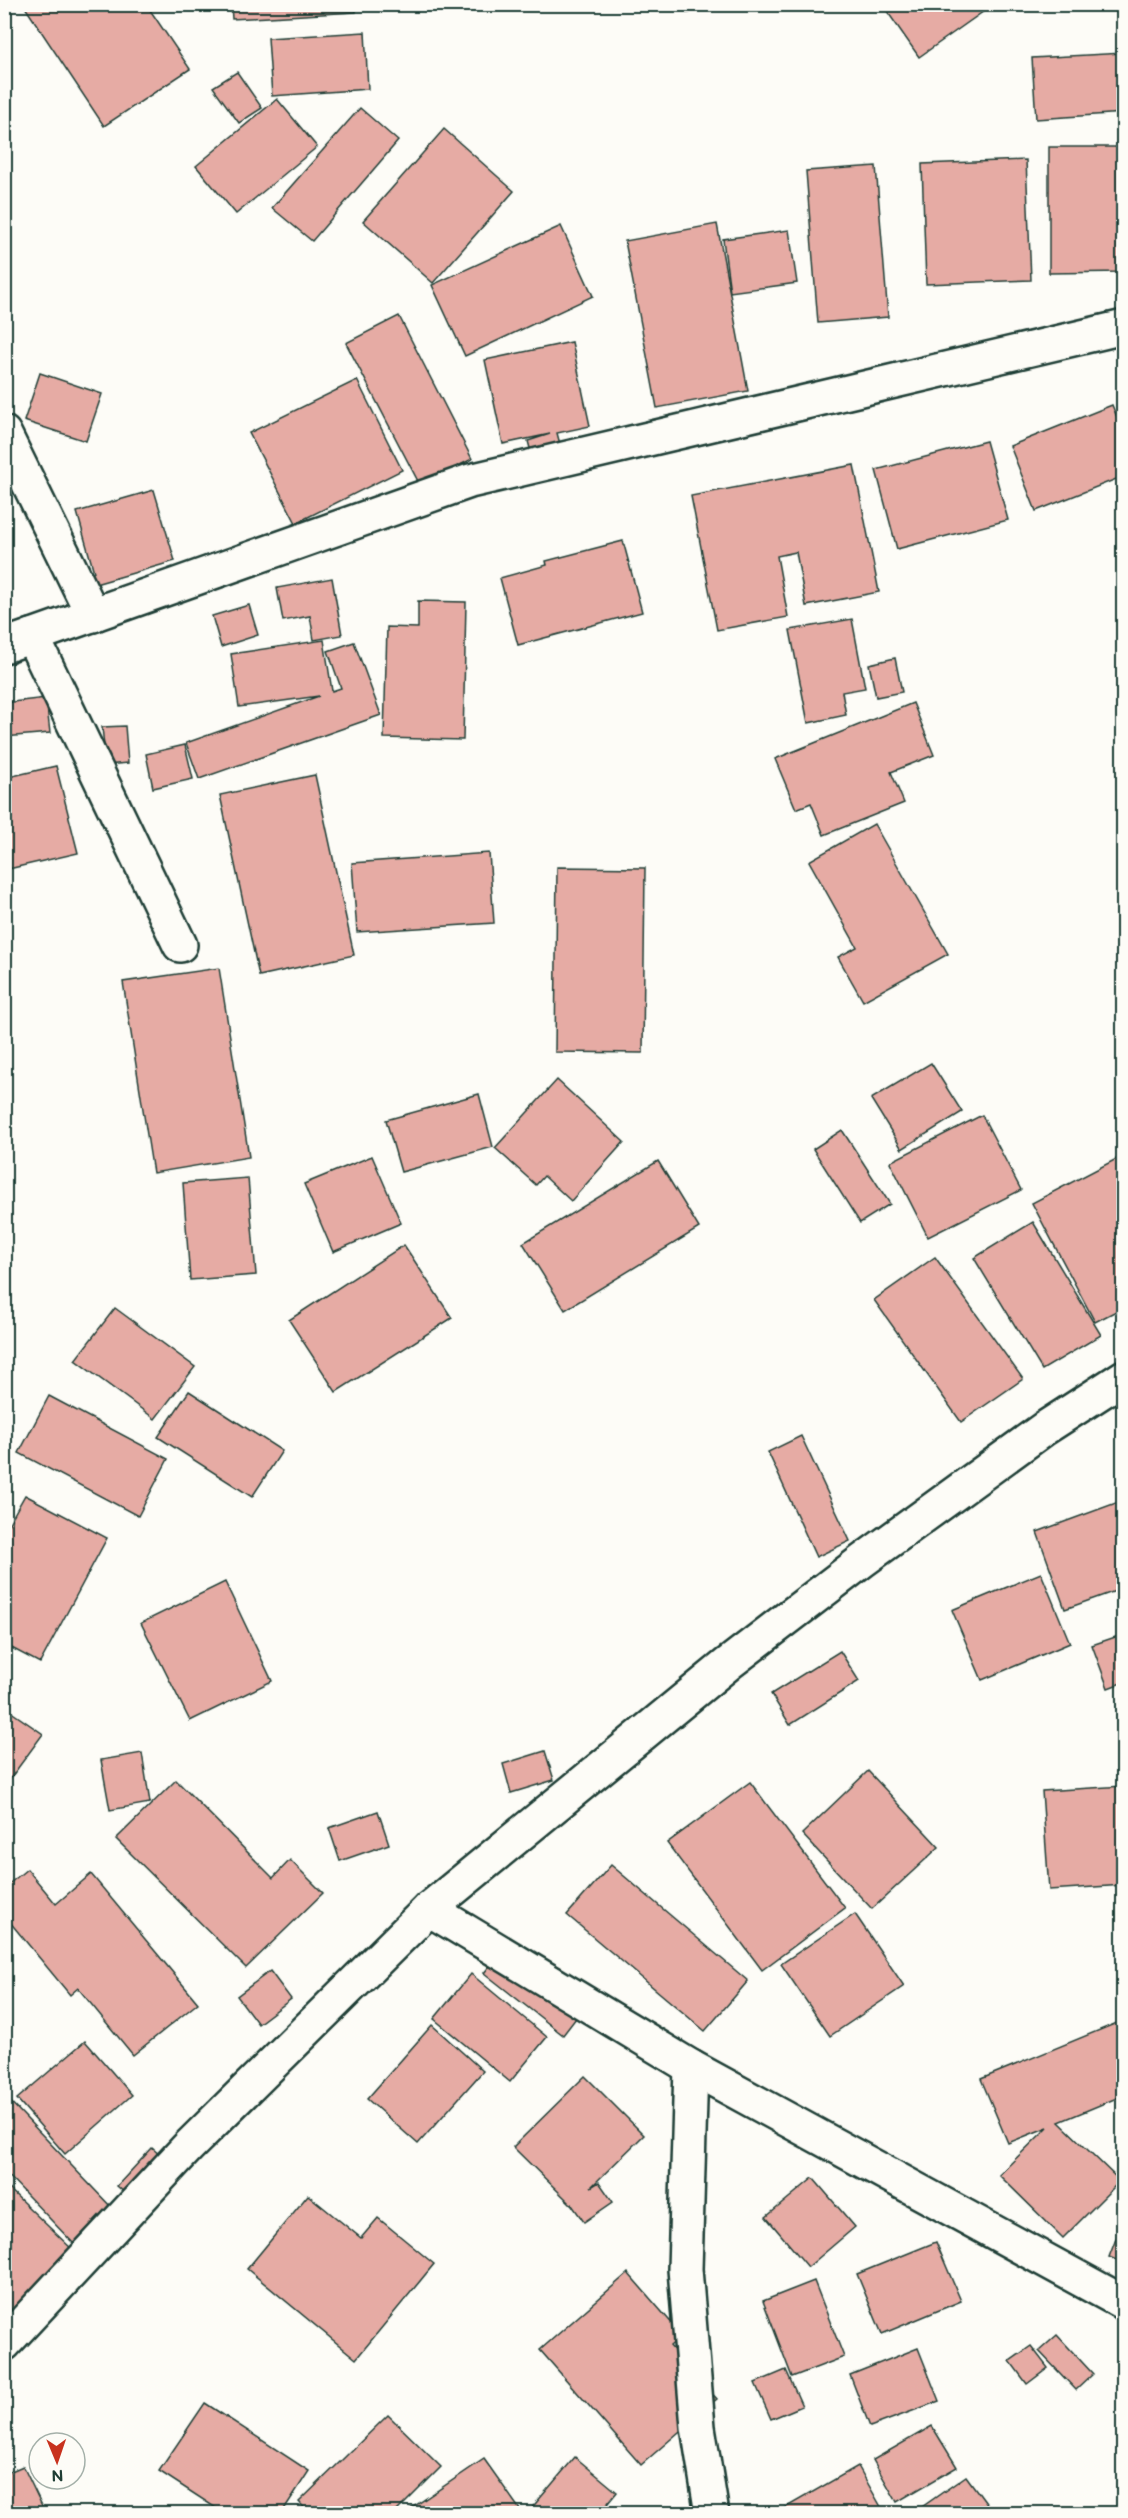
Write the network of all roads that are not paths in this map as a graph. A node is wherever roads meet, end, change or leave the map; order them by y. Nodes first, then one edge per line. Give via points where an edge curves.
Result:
1 (1124, 327) edge
2 (4, 433) edge
3 (93, 615) junction
4 (18, 641) edge
5 (180, 945) dead end
6 (1124, 1377) edge
7 (429, 1909) junction
8 (691, 2067) junction
9 (1124, 2303) edge
10 (4, 2344) edge
11 (712, 2514) edge

1 - 3 street via 470,481
2 - 3 street
3 - 4 street
4 - 5 street
6 - 7 street via 1035,1435 729,1663
7 - 8 street
7 - 10 street via 188,2147
8 - 9 street
8 - 11 street via 685,2270 698,2427

